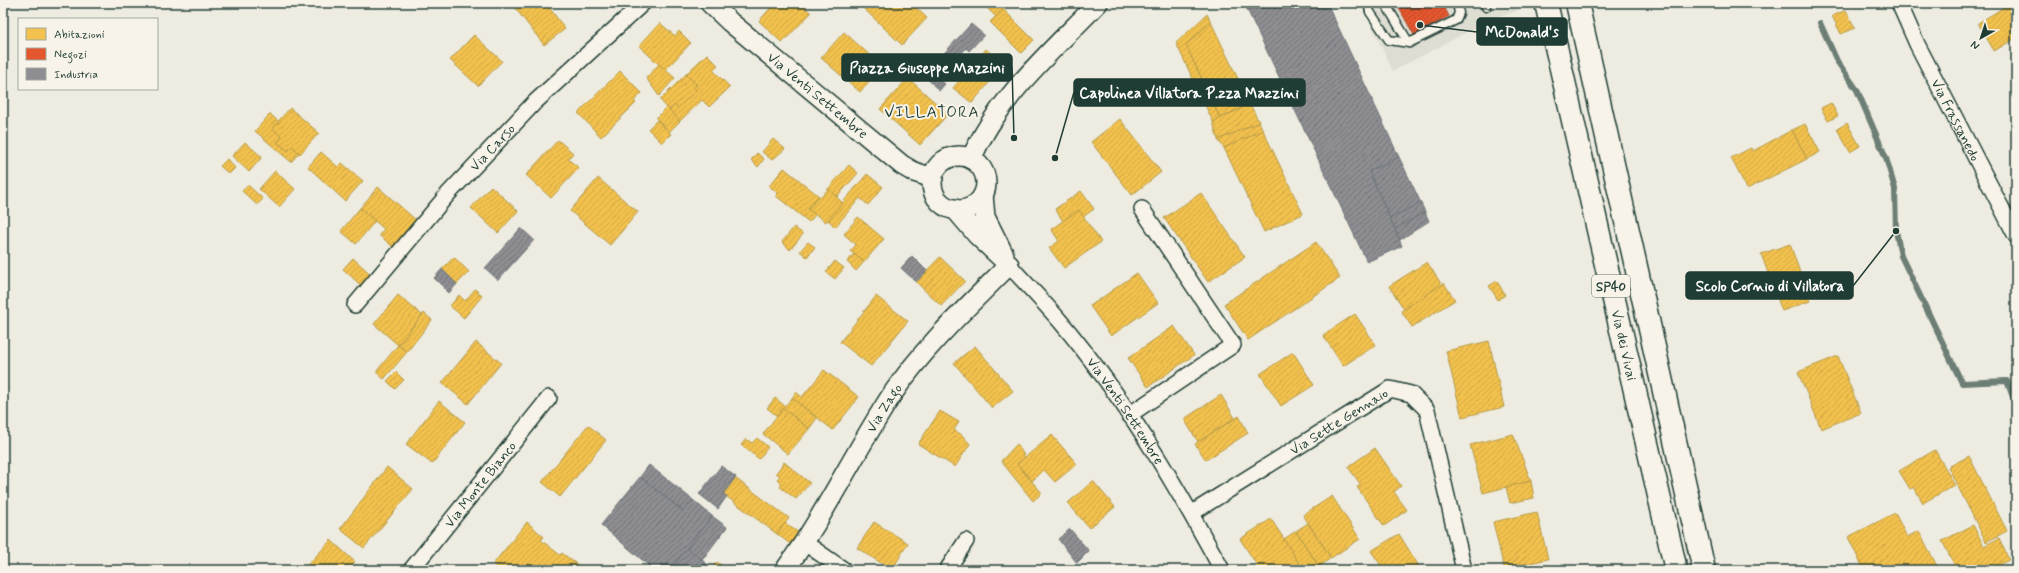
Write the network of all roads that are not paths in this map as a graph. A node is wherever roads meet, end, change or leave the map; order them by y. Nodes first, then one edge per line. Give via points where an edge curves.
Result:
1 (644, 3) edge
2 (1098, 3) edge
3 (1368, 3) edge
4 (1385, 3) edge
5 (1457, 3) edge
6 (1546, 3) edge
7 (1577, 3) edge
8 (1899, 3) edge
9 (716, 5) edge
10 (1409, 43) junction
11 (971, 159) junction
12 (933, 178) junction
13 (983, 195) junction
14 (955, 209) junction
15 (1142, 209) dead end
16 (2016, 236) edge
17 (1009, 265) junction
18 (355, 305) dead end
19 (549, 398) dead end
20 (1130, 415) junction
21 (1192, 513) junction
22 (966, 541) dead end
23 (805, 543) junction
24 (411, 570) edge
25 (785, 570) edge
26 (844, 570) edge
27 (948, 570) edge
28 (1222, 570) edge
29 (1464, 570) edge
30 (1676, 570) edge
31 (1704, 570) edge

1 - 18 street, Via Carso via 534,103 448,194
2 - 11 street via 996,114 977,144
3 - 10 lane via 1370,12 1389,40
4 - 10 lane
5 - 10 lane via 1459,13 1456,20
6 - 30 main road, Via dei Vivai / SP40
7 - 31 main road, Via dei Vivai / SP40
8 - 16 street, Via Frassanedo via 1920,51
9 - 12 street, Via Venti Settembre via 902,165
11 - 12 street via 959,156 947,159 935,170
11 - 13 street via 978,164 984,174 986,187
12 - 14 street via 932,186 940,202
13 - 14 street via 972,206
13 - 17 street via 985,217
14 - 17 street via 977,235
15 - 20 street via 1232,345
17 - 20 street, Via Venti Settembre via 1060,321
17 - 23 street, Via Zago via 919,358 891,396
19 - 24 street, Via Monte Bianco
20 - 21 street, Via Venti Settembre
21 - 28 street, Via Venti Settembre
21 - 29 street, Via Sette Gennaio via 1390,388 1412,394 1427,410
22 - 27 street
23 - 25 street, Via Zago
23 - 26 street

